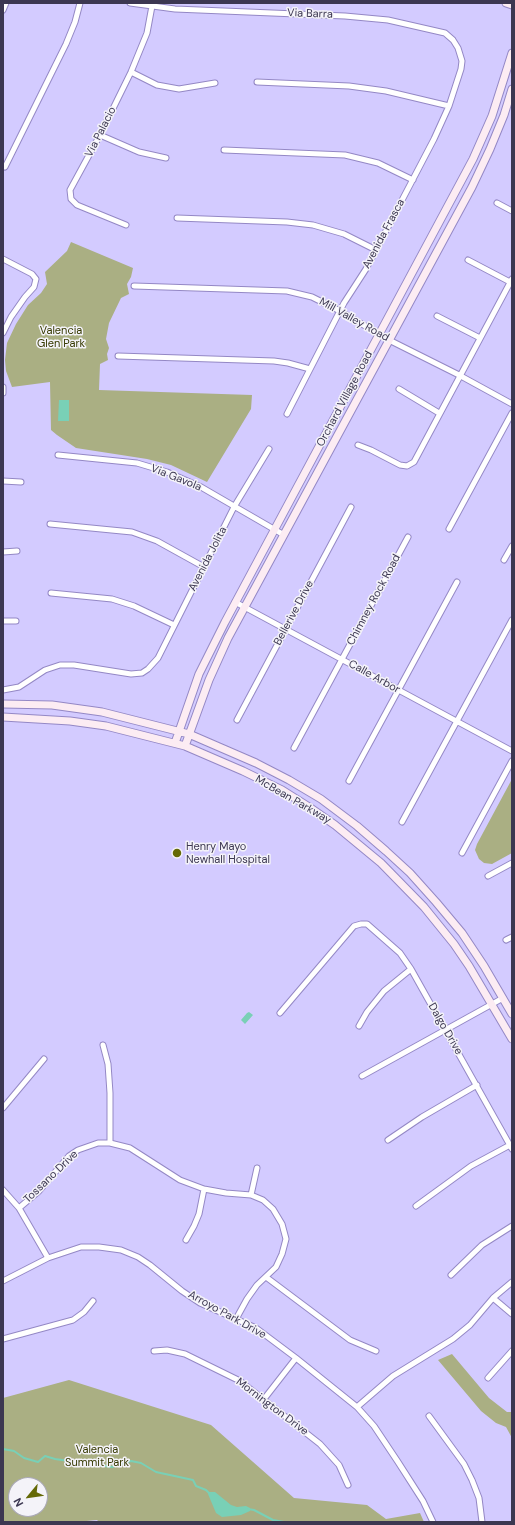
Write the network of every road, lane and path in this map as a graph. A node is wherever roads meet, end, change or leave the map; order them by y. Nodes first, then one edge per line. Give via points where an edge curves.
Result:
1 (6, 3) edge
2 (80, 3) edge
3 (130, 3) edge
4 (506, 3) edge
5 (512, 5) edge
6 (152, 6) junction
7 (3, 10) edge
8 (458, 48) joint
9 (512, 53) edge
10 (131, 72) junction
11 (257, 82) dead end
12 (215, 83) dead end
13 (512, 89) edge
14 (449, 106) junction
15 (100, 135) junction
16 (224, 150) dead end
17 (166, 158) dead end
18 (5, 167) dead end
19 (413, 180) junction
20 (497, 203) dead end
21 (512, 211) edge
22 (177, 218) dead end
23 (126, 225) dead end
24 (376, 250) junction
25 (3, 260) edge
26 (468, 260) dead end
27 (511, 280) edge
28 (134, 286) dead end
29 (340, 311) junction
30 (437, 316) dead end
31 (3, 333) edge
32 (379, 334) junction
33 (480, 338) junction
34 (390, 340) junction
35 (118, 356) dead end
36 (310, 369) junction
37 (459, 376) junction
38 (3, 387) edge
39 (399, 388) dead end
40 (3, 393) edge
41 (512, 404) edge
42 (439, 413) junction
43 (512, 413) edge
44 (287, 414) dead end
45 (358, 445) dead end
46 (269, 448) dead end
47 (58, 455) dead end
48 (3, 481) edge
49 (21, 482) dead end
50 (234, 507) junction
51 (351, 507) dead end
52 (50, 524) dead end
53 (449, 528) dead end
54 (274, 530) junction
55 (284, 535) junction
56 (408, 537) dead end
57 (512, 546) edge
58 (3, 552) edge
59 (17, 552) dead end
60 (504, 560) dead end
61 (204, 567) junction
62 (457, 582) dead end
63 (51, 593) dead end
64 (235, 602) junction
65 (245, 607) junction
66 (512, 620) edge
67 (3, 621) edge
68 (16, 621) dead end
69 (174, 625) junction
70 (286, 629) junction
71 (342, 660) junction
72 (3, 690) edge
73 (398, 690) junction
74 (3, 704) edge
75 (3, 717) edge
76 (237, 720) dead end
77 (457, 722) junction
78 (179, 732) junction
79 (189, 734) junction
80 (175, 743) junction
81 (185, 746) junction
82 (294, 748) dead end
83 (512, 752) edge
84 (512, 761) edge
85 (349, 781) dead end
86 (402, 822) dead end
87 (335, 825) junction
88 (357, 826) junction
89 (462, 853) dead end
90 (512, 863) edge
91 (488, 876) dead end
92 (512, 937) edge
93 (506, 940) dead end
94 (411, 969) junction
95 (503, 998) junction
96 (492, 1004) junction
97 (280, 1014) dead end
98 (512, 1014) edge
99 (359, 1026) dead end
100 (446, 1029) junction
101 (512, 1039) edge
102 (103, 1045) dead end
103 (44, 1060) dead end
104 (362, 1076) dead end
105 (477, 1085) junction
106 (3, 1108) edge
107 (388, 1140) dead end
108 (110, 1143) junction
109 (511, 1147) edge
110 (257, 1168) dead end
111 (204, 1188) junction
112 (3, 1190) edge
113 (251, 1195) junction
114 (416, 1206) dead end
115 (19, 1208) junction
116 (512, 1226) edge
117 (186, 1240) dead end
118 (48, 1258) junction
119 (451, 1275) dead end
120 (266, 1277) junction
121 (3, 1281) edge
122 (512, 1282) edge
123 (493, 1298) junction
124 (93, 1301) dead end
125 (512, 1314) edge
126 (236, 1319) junction
127 (3, 1339) edge
128 (154, 1351) dead end
129 (376, 1351) dead end
130 (512, 1352) edge
131 (296, 1358) junction
132 (510, 1360) edge
133 (488, 1378) dead end
134 (264, 1399) junction
135 (357, 1407) junction
136 (429, 1416) dead end
137 (348, 1485) dead end
138 (434, 1522) edge
139 (482, 1522) edge

1 - 7 street
2 - 18 street via 66,44
3 - 6 street, Via Barra
4 - 5 main road
6 - 8 street, Via Barra via 388,20 444,33
6 - 10 street, Via Palacio via 147,34
8 - 14 street, Avenida Frasca via 462,61 461,69
9 - 32 main road, Orchard Village Road via 492,116 473,159
10 - 12 street via 157,85 179,88
10 - 15 street, Via Palacio
11 - 14 street via 349,86
13 - 34 main road, Orchard Village Road via 504,115 472,187
14 - 19 street, Avenida Frasca
15 - 17 street via 139,152
15 - 23 street, Via Palacio via 70,190 71,199 77,205
16 - 19 street via 345,155 378,163
19 - 24 street, Avenida Frasca
20 - 21 street
22 - 24 street via 313,225 344,234
24 - 29 street, Avenida Frasca
25 - 31 street via 32,274 36,279 34,287 11,316
26 - 27 street
27 - 33 street
28 - 29 street, Mill Valley Road via 287,291 312,297
29 - 32 street, Mill Valley Road
29 - 36 street, Avenida Frasca
30 - 33 street
32 - 34 street, Mill Valley Road
32 - 54 main road, Orchard Village Road
33 - 37 street
34 - 37 street, Mill Valley Road
34 - 55 main road, Orchard Village Road
35 - 36 street via 274,360
36 - 44 street, Avenida Frasca
37 - 41 street, Mill Valley Road
37 - 42 street
38 - 40 street
39 - 42 street
42 - 45 street via 414,462 407,466
43 - 53 street
46 - 50 street, Avenida Jolita
47 - 50 street, Via Gavola via 137,464 167,472 201,487
48 - 49 street
50 - 54 street, Via Gavola
50 - 61 street, Avenida Jolita
51 - 70 street, Bellerive Drive
52 - 61 street via 132,532
54 - 55 street, Via Gavola
54 - 64 main road, Orchard Village Road
55 - 65 main road, Orchard Village Road
56 - 71 street, Chimney Rock Road
57 - 60 street
58 - 59 street
61 - 69 street, Avenida Jolita
62 - 73 street
63 - 69 street via 112,599 134,606
64 - 65 street, Calle Arbor
64 - 78 main road, Orchard Village Road via 199,674
65 - 70 street, Calle Arbor
65 - 79 main road, Orchard Village Road via 213,669
66 - 77 street
67 - 68 street
69 - 72 street, Avenida Jolita via 158,658 142,672 131,674 60,665 45,670 19,687
70 - 71 street, Calle Arbor
70 - 76 street, Bellerive Drive
71 - 73 street, Calle Arbor
71 - 82 street, Chimney Rock Road
73 - 77 street, Calle Arbor
73 - 85 street
74 - 78 main road, McBean Parkway via 102,712
75 - 80 main road, McBean Parkway via 106,726
77 - 83 street, Calle Arbor
77 - 86 street
78 - 79 main road, McBean Parkway
78 - 80 main road, Orchard Village Road
79 - 81 main road, Orchard Village Road
79 - 88 main road, McBean Parkway via 289,780 321,799
80 - 81 main road, McBean Parkway
81 - 87 main road, McBean Parkway via 282,790
84 - 89 street
87 - 88 main road via 346,823
87 - 96 main road, McBean Parkway via 381,863 424,907 454,944
88 - 95 main road, McBean Parkway via 406,869 436,902 462,934
90 - 91 street
92 - 93 street
94 - 97 street, Dalgo Drive via 400,953 367,924 354,926
94 - 99 street via 384,991
94 - 100 street, Dalgo Drive
95 - 96 street
95 - 98 main road, McBean Parkway
96 - 100 street
96 - 101 main road, McBean Parkway
100 - 104 street
100 - 105 street, Dalgo Drive
102 - 108 street via 108,1064
103 - 106 street
105 - 107 street
105 - 109 street, Dalgo Drive
108 - 111 street, Tossano Drive via 130,1148 180,1180
108 - 115 street, Tossano Drive via 88,1146 69,1156 39,1191
109 - 114 street via 471,1166
110 - 113 street
111 - 113 street, Tossano Drive
111 - 117 street via 199,1214
112 - 115 street
113 - 120 street, Tossano Drive via 263,1200 273,1209 282,1224 286,1239 276,1267
115 - 118 street
116 - 119 street via 482,1245
118 - 121 street, Arroyo Park Drive
118 - 126 street, Arroyo Park Drive via 82,1247 121,1250 150,1265 200,1303
120 - 126 street, Tossano Drive via 257,1285
120 - 129 street via 350,1340
122 - 123 street
123 - 125 street
123 - 135 street via 470,1325 453,1339 393,1376
124 - 127 street via 73,1320
126 - 131 street, Arroyo Park Drive via 256,1328
128 - 134 street, Mornington Drive via 167,1350 185,1354 240,1381
130 - 132 street
131 - 134 street
131 - 135 street, Arroyo Park Drive
132 - 133 street
134 - 137 street, Mornington Drive via 320,1444 338,1465
135 - 138 street, Arroyo Park Drive via 374,1426
136 - 139 street via 464,1464 472,1480 479,1498

